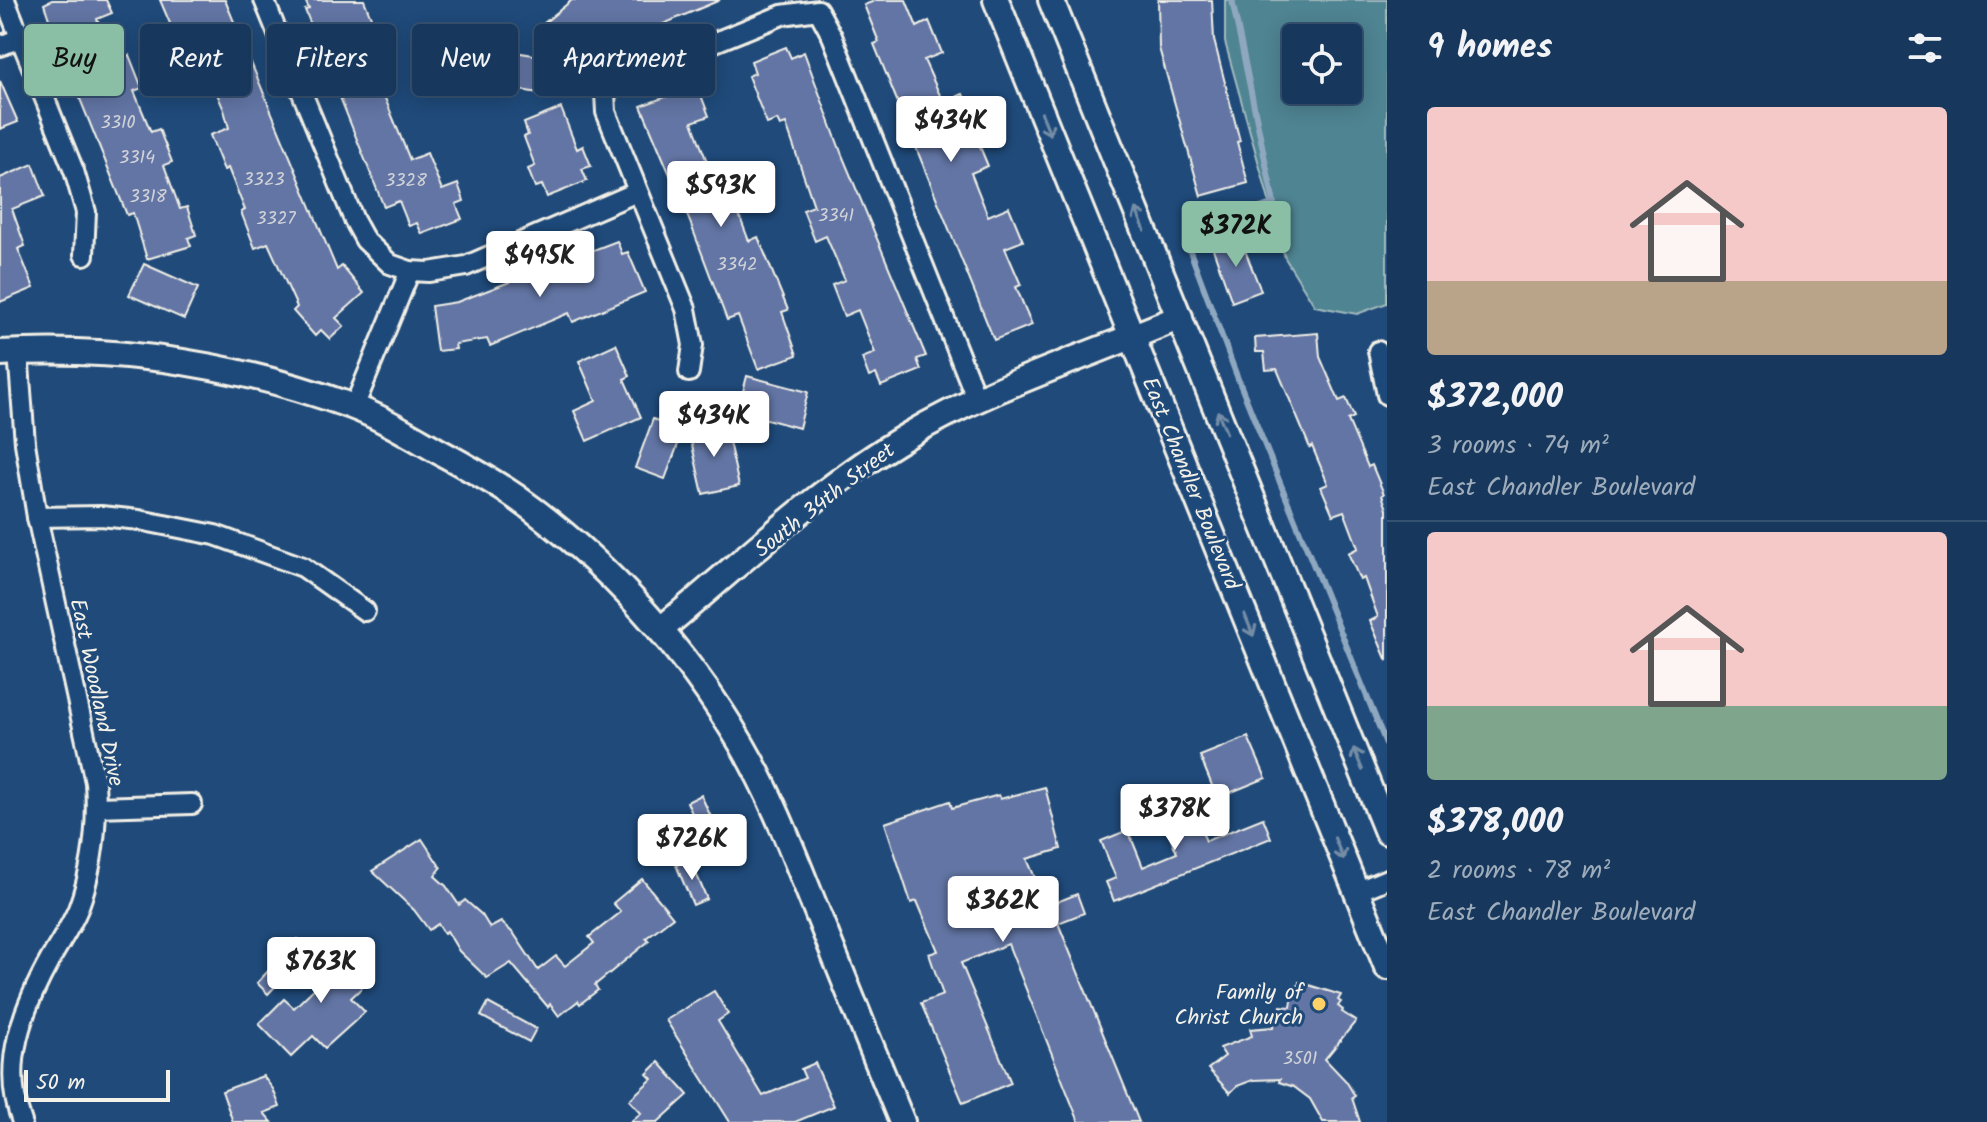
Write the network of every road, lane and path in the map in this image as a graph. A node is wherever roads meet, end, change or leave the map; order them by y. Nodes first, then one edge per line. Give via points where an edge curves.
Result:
1 (5, 0) edge
2 (264, 0) edge
3 (996, 0) edge
4 (1051, 0) edge
5 (20, 38) junction
6 (0, 46) edge
7 (637, 192) junction
8 (84, 255) dead end
9 (410, 271) junction
10 (1180, 317) junction
11 (1132, 337) junction
12 (1378, 351) dead end
13 (9, 352) edge
14 (689, 372) dead end
15 (1387, 395) edge
16 (977, 400) junction
17 (354, 407) junction
18 (37, 517) junction
19 (365, 611) dead end
20 (660, 630) junction
21 (192, 804) dead end
22 (97, 807) junction
23 (1387, 832) edge
24 (1387, 879) edge
25 (1356, 892) junction
26 (1387, 967) edge
27 (22, 1122) edge
28 (902, 1122) edge

1 - 5 street
2 - 9 street via 354,220 365,240 390,264
3 -> 11 main road, East Chandler Boulevard
10 -> 4 main road
5 - 6 street
5 - 8 street via 74,171 86,212
7 - 9 street via 466,266
7 - 14 street via 686,309 693,345
7 - 16 street via 606,112 605,93 621,80 782,15 818,10
9 - 17 street
10 - 11 main road, South 34th Street
23 -> 10 main road
11 - 16 main road, South 34th Street
11 -> 25 main road, East Chandler Boulevard
12 - 15 street
13 - 17 main road via 110,353 186,362
13 - 18 street, East Woodland Drive
16 - 20 main road, South 34th Street via 858,467
17 - 20 main road via 515,496 589,557
18 - 19 street via 101,516 215,535 303,567
18 - 22 street, East Woodland Drive
20 - 28 main road via 719,708 765,787
21 - 22 street
22 - 27 street, East Woodland Drive via 89,875 77,913 22,1016 14,1079
24 - 25 street
25 - 26 main road, East Chandler Boulevard

